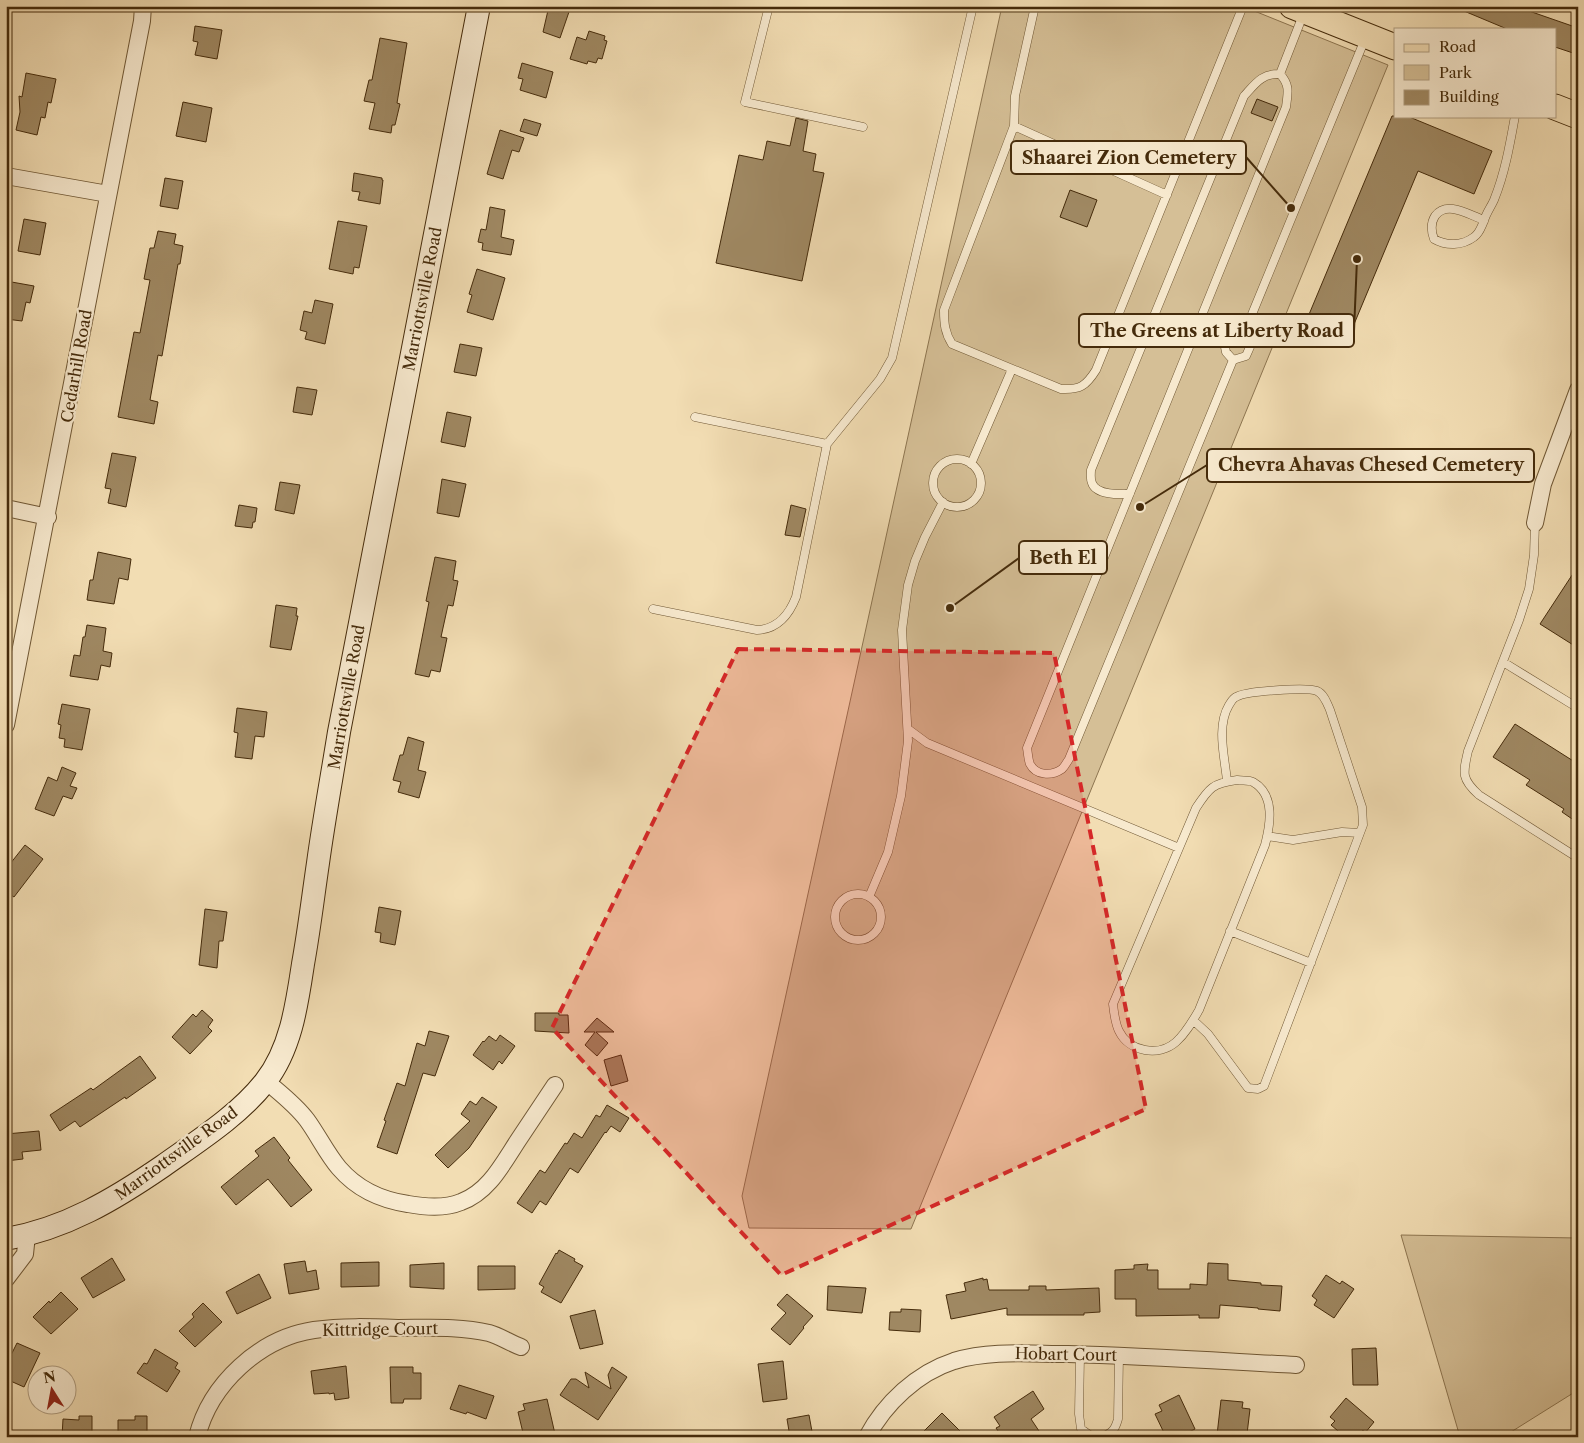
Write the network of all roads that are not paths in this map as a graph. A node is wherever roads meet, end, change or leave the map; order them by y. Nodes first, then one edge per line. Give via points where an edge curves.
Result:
1 (143, 6) edge
2 (479, 6) edge
3 (769, 6) edge
4 (973, 6) edge
5 (1035, 6) edge
6 (1243, 6) edge
7 (1298, 9) edge
8 (1366, 36) junction
9 (1394, 47) edge
10 (1280, 74) junction
11 (1556, 107) edge
12 (1578, 116) edge
13 (1515, 118) edge
14 (1014, 126) junction
15 (863, 127) dead end
16 (6, 176) edge
17 (108, 194) junction
18 (1166, 195) junction
19 (1484, 220) junction
20 (1248, 324) junction
21 (1233, 360) junction
22 (1012, 369) junction
23 (1578, 390) edge
24 (695, 417) dead end
25 (827, 444) junction
26 (971, 464) junction
27 (1130, 493) junction
28 (943, 502) junction
29 (6, 508) edge
30 (48, 517) junction
31 (1535, 523) joint
32 (653, 609) dead end
33 (1503, 662) junction
34 (1578, 708) edge
35 (6, 725) edge
36 (908, 729) junction
37 (1039, 772) junction
38 (1228, 781) junction
39 (1032, 786) junction
40 (1360, 833) junction
41 (1267, 836) junction
42 (1179, 848) junction
43 (1578, 858) edge
44 (869, 897) junction
45 (1230, 931) junction
46 (1311, 963) junction
47 (1193, 1020) junction
48 (266, 1081) junction
49 (555, 1085) dead end
50 (17, 1237) edge
51 (6, 1279) edge
52 (520, 1347) dead end
53 (1080, 1355) junction
54 (1119, 1355) junction
55 (1296, 1366) dead end
56 (197, 1437) edge
57 (867, 1437) edge
58 (1095, 1437) edge
59 (1102, 1437) edge

1 - 17 street, Cedarhill Road
2 - 48 main road, Marriottsville Road via 339,732 295,1013 284,1047
3 - 15 lane via 745,102
4 - 25 lane via 892,358 880,379
5 - 14 lane via 1015,96
6 - 18 lane
7 - 8 main road
7 - 10 lane
8 - 9 main road
8 - 20 lane
10 - 27 lane via 1288,90 1286,107
10 - 27 lane via 1269,73 1244,96 1091,470 1092,483 1096,488 1119,495
11 - 12 main road
13 - 19 lane via 1503,175
14 - 18 lane
14 - 22 lane via 944,310 946,335 952,344
16 - 17 street
17 - 30 street, Cedarhill Road
18 - 22 lane via 1090,380 1074,390 1061,389
19 - 19 lane via 1445,208 1436,214 1430,228 1434,239 1451,245 1474,237
20 - 21 lane via 1253,340 1246,356
20 - 21 lane via 1235,325 1229,330 1224,342 1226,352
21 - 37 lane via 1069,759 1063,768 1054,772
22 - 26 lane
23 - 31 street via 1543,484
24 - 25 lane
25 - 32 lane via 796,597 783,619 767,630 757,630
26 - 28 lane via 958,460 942,465 934,479 934,488
26 - 28 lane via 981,480 978,496 965,506
27 - 37 lane via 1027,748 1030,762
28 - 36 lane via 915,560 906,594 902,630
29 - 30 street
30 - 35 street, Cedarhill Road
31 - 33 lane via 1529,589
33 - 34 lane
33 - 43 lane via 1468,751 1464,768 1468,786
36 - 39 lane via 927,743
36 - 44 lane via 901,796 888,852
37 - 39 lane
38 - 40 lane via 1222,730 1228,706 1234,698 1254,692 1318,691 1330,710 1362,807
38 - 41 lane via 1253,782 1262,791 1270,813
38 - 42 lane via 1207,791
39 - 42 lane
40 - 41 lane via 1342,832 1293,840
40 - 46 lane
41 - 45 lane
42 - 47 lane via 1118,991 1113,1004 1114,1017 1126,1041 1143,1050 1154,1051 1175,1043
44 - 44 lane via 850,896 838,906 836,922 840,930 852,939 872,935 881,922 878,905
45 - 46 lane
45 - 47 lane
46 - 47 lane via 1266,1082 1258,1089 1248,1088 1208,1034
48 - 49 street via 306,1119 338,1168 357,1185 378,1197 398,1203 439,1207 460,1203 476,1195 490,1181
48 - 50 main road, Marriottsville Road via 213,1130 112,1199 66,1222
50 - 51 street via 25,1254
52 - 56 street, Kittridge Court via 490,1334 458,1329 345,1326 312,1330 283,1339 260,1351 234,1372 215,1395 201,1420
53 - 54 street, Hobart Court
53 - 57 street, Hobart Court via 1004,1353 953,1362 934,1370 902,1392 876,1421
53 - 58 lane via 1081,1430
54 - 55 street, Hobart Court
54 - 59 lane via 1118,1419 1115,1429

